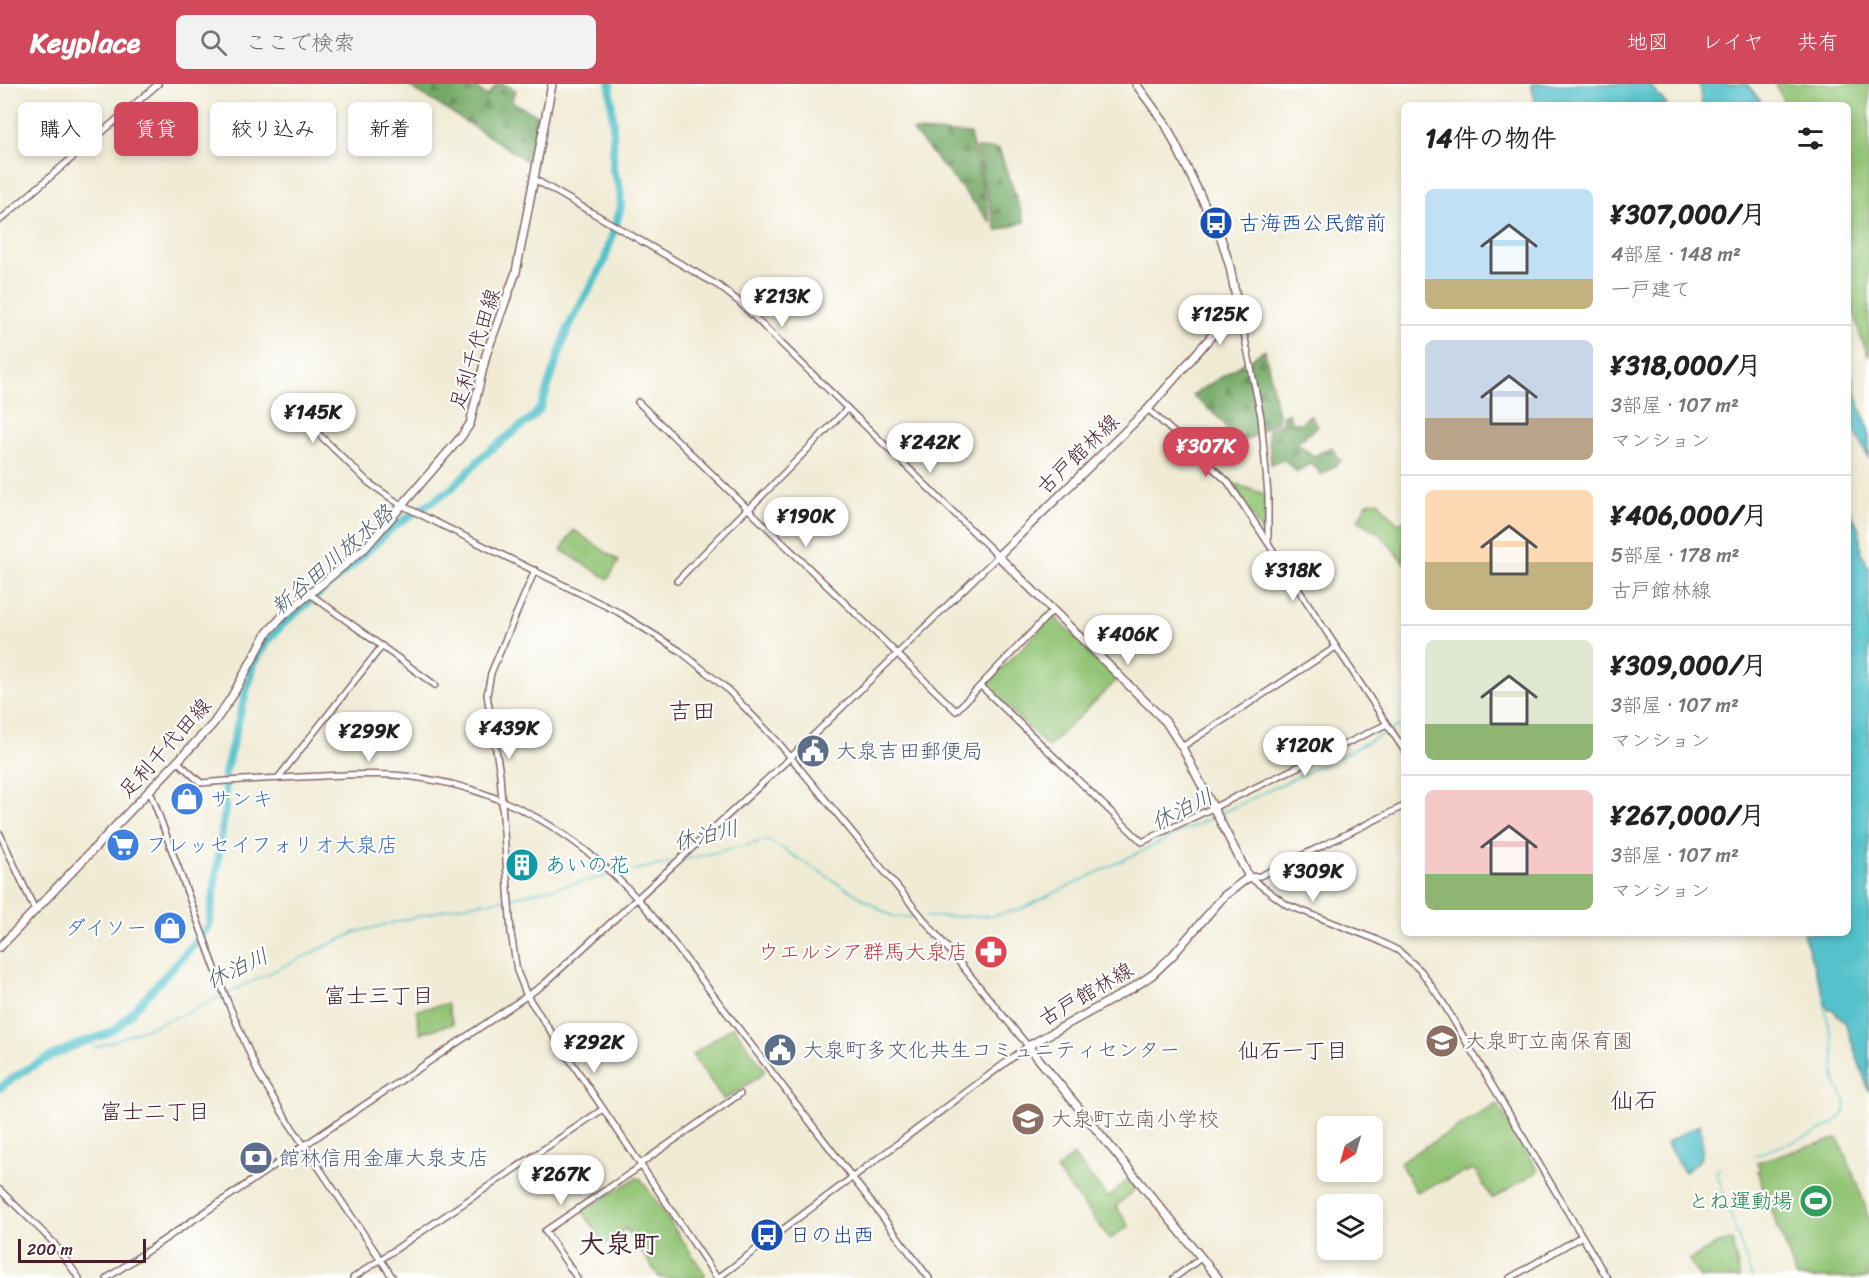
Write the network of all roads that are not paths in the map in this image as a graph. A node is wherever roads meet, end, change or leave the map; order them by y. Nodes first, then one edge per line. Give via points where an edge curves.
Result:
1 (158, 84) edge
2 (552, 84) edge
3 (1136, 84) edge
4 (534, 179) junction
5 (0, 220) edge
6 (1234, 312) junction
7 (639, 402) dead end
8 (846, 409) junction
9 (1148, 409) junction
10 (296, 412) dead end
11 (401, 505) junction
12 (748, 508) junction
13 (1268, 543) junction
14 (998, 556) junction
15 (535, 570) junction
16 (677, 581) dead end
17 (311, 594) junction
18 (1053, 610) junction
19 (382, 646) junction
20 (1336, 647) junction
21 (897, 654) junction
22 (435, 685) dead end
23 (981, 686) junction
24 (1388, 725) junction
25 (1401, 746) edge
26 (1182, 747) junction
27 (790, 758) junction
28 (178, 762) junction
29 (278, 778) junction
30 (150, 791) junction
31 (502, 800) junction
32 (1401, 807) edge
33 (1213, 809) junction
34 (0, 834) edge
35 (1249, 877) junction
36 (638, 898) junction
37 (35, 910) junction
38 (0, 947) edge
39 (527, 996) junction
40 (1028, 1046) junction
41 (740, 1094) dead end
42 (603, 1109) junction
43 (304, 1146) junction
44 (640, 1165) junction
45 (852, 1178) junction
46 (0, 1190) edge
47 (1582, 1236) junction
48 (1201, 1258) junction
49 (381, 1260) junction
50 (79, 1278) edge
51 (107, 1278) edge
52 (353, 1278) edge
53 (393, 1278) edge
54 (577, 1278) edge
55 (717, 1278) edge
56 (929, 1278) edge
57 (1174, 1278) edge
58 (1218, 1278) edge
59 (1510, 1278) edge
60 (1607, 1278) edge

1 - 5 street
2 - 4 main road, 足利千代田線
3 - 6 main road via 1166,125 1221,238 1236,298
4 - 8 street via 719,286
4 - 11 main road, 足利千代田線 via 516,272 486,355 470,424
6 - 9 main road, 古戸館林線
6 - 13 street via 1241,319 1260,407
7 - 12 street
8 - 12 street
8 - 14 street
9 - 13 street via 1228,482
9 - 14 main road, 古戸館林線
10 - 11 street via 369,483
11 - 15 street
11 - 17 main road, 足利千代田線 via 355,558
12 - 16 street
12 - 21 street
13 - 20 street
14 - 18 main road
14 - 21 street
15 - 27 street via 618,612 680,651 739,700
15 - 31 street via 488,684
17 - 19 street
17 - 28 main road, 足利千代田線 via 267,633 231,698
18 - 23 street
18 - 26 main road via 1155,710
19 - 22 street
19 - 29 street
20 - 24 street
20 - 26 street
21 - 23 street via 956,711
21 - 27 street
23 - 33 street via 1142,842
24 - 25 street
24 - 33 street
26 - 33 main road
27 - 36 street
27 - 40 street
28 - 29 street via 198,782
28 - 30 main road, 足利千代田線
29 - 31 street via 392,775 454,784
30 - 37 main road, 足利千代田線
30 - 43 street via 258,1073
31 - 36 street via 562,832
31 - 39 street via 514,957
32 - 35 street via 1260,876
33 - 35 main road
34 - 37 street
35 - 40 main road, 古戸館林線 via 1220,900 1152,975
35 - 47 street via 1287,905 1392,948 1421,971
36 - 39 street
36 - 45 street
37 - 38 main road, 足利千代田線
39 - 42 street
39 - 43 street
40 - 45 street
40 - 48 main road, 古戸館林線
41 - 44 street
42 - 44 street
42 - 49 street
43 - 49 street
43 - 51 street
44 - 54 street via 545,1231
44 - 55 street
45 - 55 street
45 - 56 street
46 - 50 street via 53,1242
47 - 59 street
47 - 60 street
48 - 57 street
48 - 58 main road, 古戸館林線
49 - 52 street
49 - 53 street

